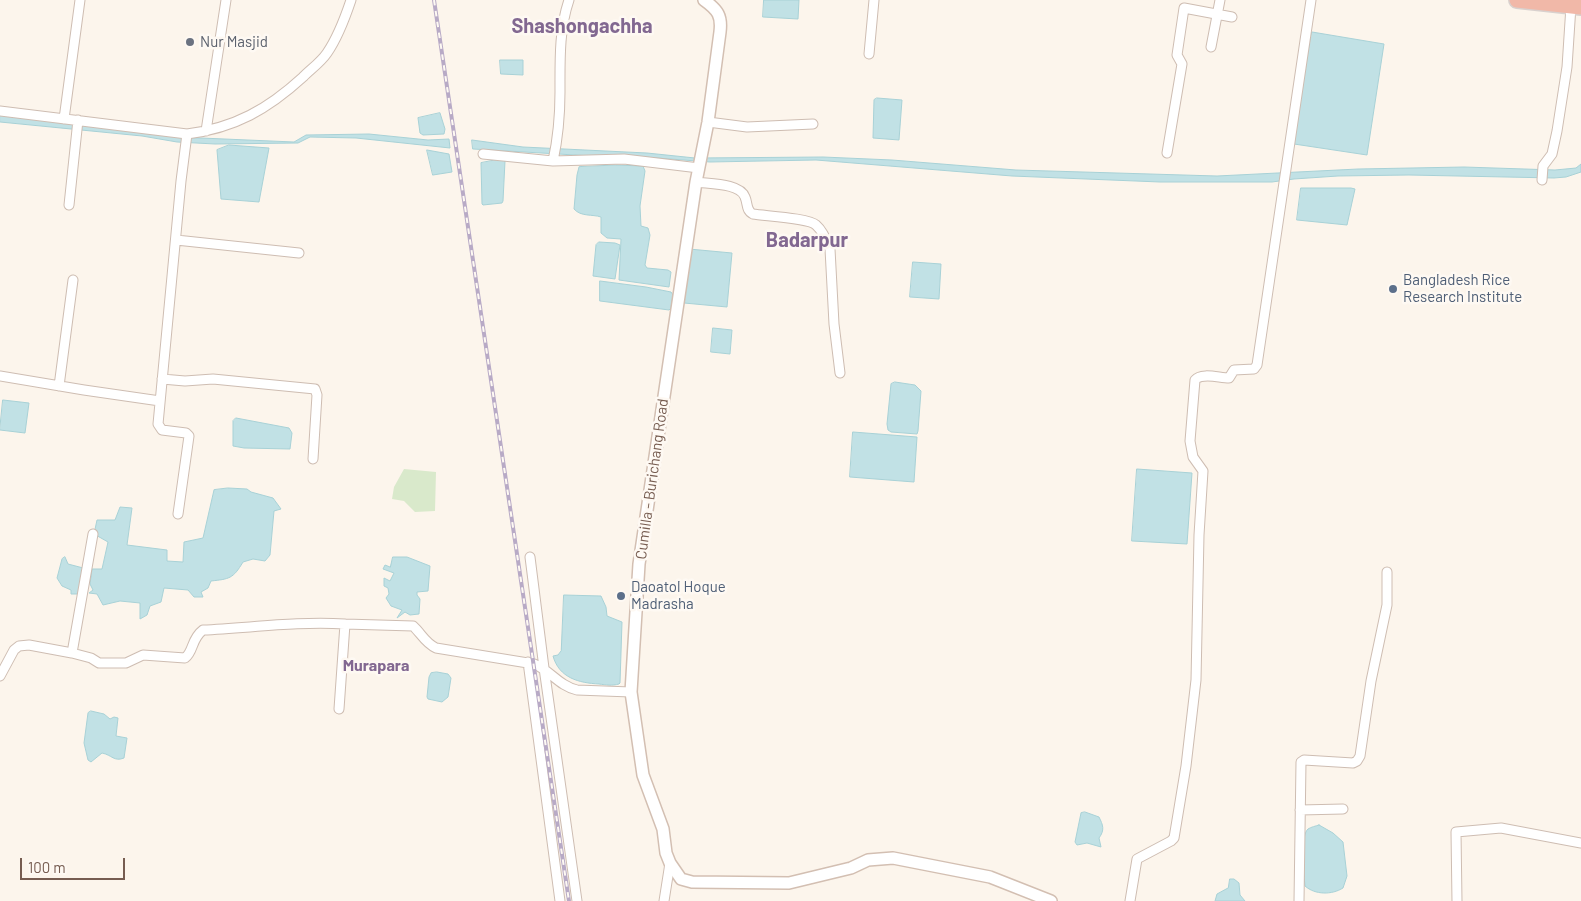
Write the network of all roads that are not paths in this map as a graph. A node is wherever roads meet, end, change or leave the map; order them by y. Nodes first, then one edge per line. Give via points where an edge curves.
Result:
1 (80, 0) edge
2 (226, 0) edge
3 (351, 0) edge
4 (569, 0) edge
5 (704, 0) edge
6 (874, 0) edge
7 (1220, 0) edge
8 (1312, 0) edge
9 (1517, 0) edge
10 (1576, 6) edge
11 (1217, 14) junction
12 (1232, 17) dead end
13 (1211, 47) dead end
14 (869, 54) dead end
15 (0, 110) edge
16 (64, 119) junction
17 (78, 120) junction
18 (708, 122) junction
19 (813, 124) dead end
20 (206, 132) junction
21 (187, 134) junction
22 (1167, 153) dead end
23 (483, 154) dead end
24 (554, 158) junction
25 (699, 168) junction
26 (1542, 180) dead end
27 (696, 182) junction
28 (69, 205) dead end
29 (176, 240) junction
30 (299, 253) dead end
31 (73, 280) dead end
32 (840, 373) dead end
33 (0, 376) edge
34 (162, 379) junction
35 (59, 386) junction
36 (160, 400) junction
37 (313, 459) dead end
38 (178, 514) dead end
39 (93, 534) dead end
40 (530, 557) dead end
41 (1388, 572) dead end
42 (345, 624) junction
43 (72, 653) junction
44 (528, 662) junction
45 (544, 668) junction
46 (0, 676) edge
47 (632, 692) junction
48 (339, 709) dead end
49 (1344, 809) dead end
50 (1300, 810) junction
51 (1581, 843) edge
52 (670, 864) junction
53 (560, 901) edge
54 (577, 901) edge
55 (664, 901) edge
56 (1051, 901) edge
57 (1130, 901) edge
58 (1299, 901) edge
59 (1457, 901) edge

1 - 16 street
2 - 20 street
3 - 20 street via 335,41 292,87 263,109
4 - 24 street via 564,13
5 - 18 main road, Cumilla - Burichang Road via 716,10 721,21
6 - 14 street
7 - 11 street
8 - 57 street via 1257,365 1254,369 1234,370 1230,378 1202,376 1194,380 1190,441 1193,457 1203,471 1196,680 1186,766 1174,838 1137,859
9 - 10 highway
10 - 26 street via 1558,131 1552,154 1543,166
11 - 12 street
11 - 13 street
11 - 22 street via 1184,8 1177,55 1182,64
15 - 16 street
16 - 17 street
17 - 21 street
17 - 28 street
18 - 19 street via 747,127
18 - 25 main road, Cumilla - Burichang Road
20 - 21 street
21 - 29 street
23 - 24 street
24 - 25 street via 624,159
25 - 27 main road, Cumilla - Burichang Road
27 - 32 street via 738,189 753,214 816,224 830,249
27 - 47 main road, Cumilla - Burichang Road via 639,564
29 - 30 street
29 - 34 street
31 - 35 street
33 - 35 street
34 - 36 street
34 - 37 street via 213,379 315,389
35 - 36 street
36 - 38 street via 160,428 189,436
39 - 43 street
40 - 45 street
41 - 50 street via 1387,605 1360,756 1353,763 1301,762
42 - 43 street via 203,630 196,635 185,658 144,655 126,663 99,663
42 - 44 street via 412,626 436,648
42 - 48 street
43 - 46 street via 19,646
44 - 45 street
44 - 53 street
45 - 47 street via 568,688
45 - 54 street
47 - 52 main road, Cumilla - Burichang Road via 644,775 663,829
49 - 50 street
50 - 58 street
51 - 59 street via 1501,828 1456,832
52 - 55 street
52 - 56 main road via 682,880 692,882 789,883 852,868 868,860 893,858 990,877

